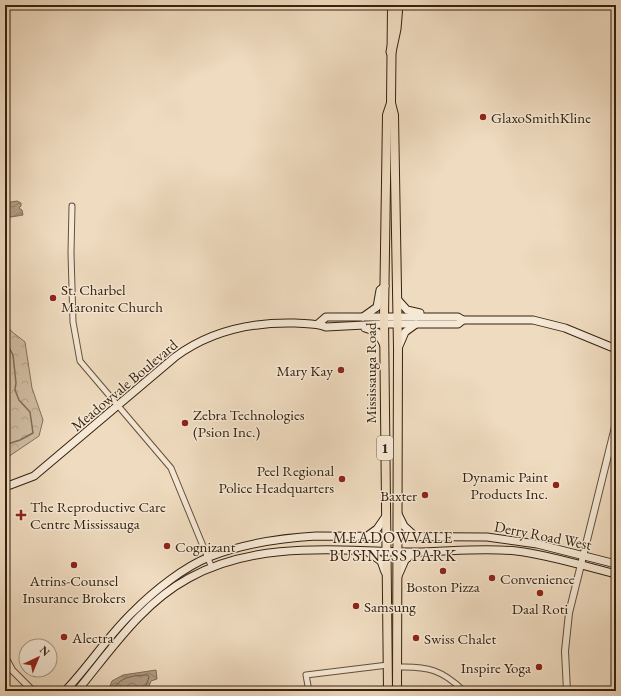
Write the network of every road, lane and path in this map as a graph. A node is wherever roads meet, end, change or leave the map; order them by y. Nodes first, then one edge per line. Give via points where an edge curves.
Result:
1 (392, 5) edge
2 (398, 5) edge
3 (391, 52) junction
4 (391, 103) junction
5 (72, 206) dead end
6 (385, 286) junction
7 (398, 300) junction
8 (362, 317) junction
9 (430, 317) junction
10 (384, 320) junction
11 (463, 320) junction
12 (398, 321) junction
13 (318, 324) junction
14 (417, 324) junction
15 (357, 325) junction
16 (384, 346) junction
17 (398, 348) junction
18 (616, 349) edge
19 (117, 405) junction
20 (616, 423) edge
21 (5, 487) edge
22 (398, 514) junction
23 (386, 516) junction
24 (386, 537) junction
25 (399, 537) junction
26 (416, 537) junction
27 (365, 538) junction
28 (366, 551) junction
29 (387, 552) junction
30 (398, 552) junction
31 (416, 552) junction
32 (583, 556) junction
33 (208, 558) junction
34 (616, 564) edge
35 (580, 566) junction
36 (212, 568) junction
37 (616, 574) edge
38 (398, 576) junction
39 (387, 583) junction
40 (5, 657) edge
41 (388, 665) junction
42 (398, 667) junction
43 (33, 691) edge
44 (65, 691) edge
45 (77, 691) edge
46 (309, 691) edge
47 (388, 691) edge
48 (397, 691) edge
49 (464, 691) edge
50 (567, 691) edge

1 - 3 main road, Mississauga Road / 1
2 - 3 highway
3 - 4 main road, Mississauga Road / 1
4 - 6 main road, Mississauga Road / 1 via 387,115
4 - 7 main road, Mississauga Road / 1 via 394,115
5 - 19 street via 73,322 80,361
6 - 8 main road via 380,290 377,307
6 - 10 main road, Mississauga Road / 1
7 - 9 main road via 407,310
7 - 12 main road, Mississauga Road / 1
8 - 10 main road, Meadowvale Boulevard
8 - 13 main road, Meadowvale Boulevard via 326,317
9 - 11 main road, Meadowvale Boulevard via 458,317
9 - 12 main road, Meadowvale Boulevard
10 - 12 main road, Meadowvale Boulevard
10 - 15 main road, Meadowvale Boulevard
10 - 16 main road, Mississauga Road / 1
11 - 14 main road, Meadowvale Boulevard via 458,324
11 - 18 main road, Meadowvale Boulevard via 533,320 564,328
12 - 14 main road, Meadowvale Boulevard
12 - 17 main road, Mississauga Road / 1
13 - 15 main road, Meadowvale Boulevard via 326,327
13 - 19 main road, Meadowvale Boulevard via 253,325 190,346
14 - 17 main road via 405,332
15 - 16 main road via 375,330
16 - 23 main road, Mississauga Road / 1
17 - 22 main road, Mississauga Road / 1
19 - 21 main road, Meadowvale Boulevard via 34,476
19 - 33 street via 148,438 174,472
20 - 32 street
22 - 25 main road, Mississauga Road / 1
22 - 26 main road via 404,526
23 - 24 main road, Mississauga Road / 1
23 - 27 main road via 377,530
24 - 25 main road, Derry Road West
24 - 27 main road, Derry Road West
24 - 29 main road, Mississauga Road / 1
25 - 26 main road, Derry Road West
25 - 30 main road, Mississauga Road / 1
26 - 32 main road, Derry Road West via 487,537
27 - 33 main road, Derry Road West via 289,538 260,543
28 - 29 main road, Derry Road West
28 - 36 main road, Derry Road West via 291,550 262,553
28 - 39 main road via 381,561
29 - 30 main road, Derry Road West
29 - 39 main road, Mississauga Road / 1
30 - 31 main road, Derry Road West
30 - 38 main road, Mississauga Road / 1
31 - 35 main road, Derry Road West via 511,551
31 - 38 main road via 405,560
32 - 34 main road, Derry Road West
32 - 35 street
33 - 36 street
33 - 44 main road, Derry Road West via 163,586 134,610
35 - 37 main road, Derry Road West
35 - 50 street via 567,626
36 - 45 main road, Derry Road West via 189,578 139,616
38 - 42 main road, Mississauga Road / 1
39 - 41 main road, Mississauga Road / 1
40 - 43 street via 16,674
41 - 46 street via 306,675
41 - 47 main road, Mississauga Road / 1
42 - 48 main road, Mississauga Road / 1
42 - 49 street via 432,669

